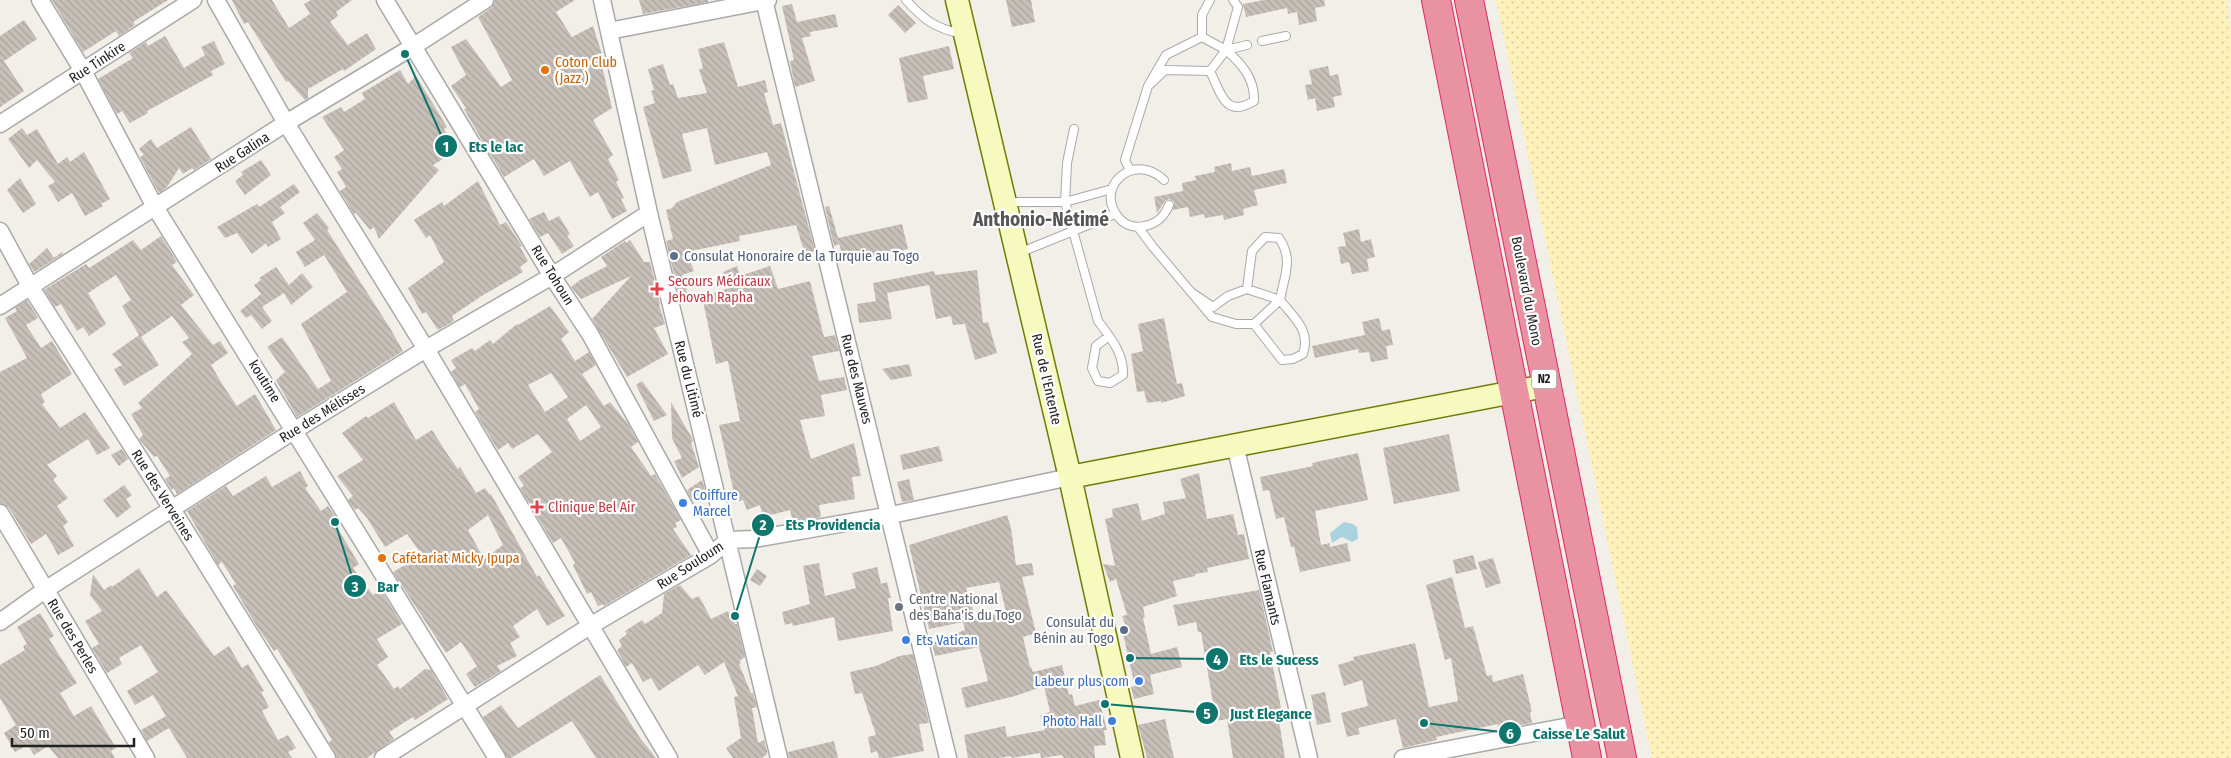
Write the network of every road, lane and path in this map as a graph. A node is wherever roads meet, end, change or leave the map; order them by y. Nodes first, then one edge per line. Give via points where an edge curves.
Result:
1 (40, 0) edge
2 (193, 0) edge
3 (216, 0) edge
4 (386, 0) edge
5 (485, 0) edge
6 (602, 0) edge
7 (766, 0) edge
8 (906, 0) edge
9 (958, 0) edge
10 (1210, 0) edge
11 (1233, 0) edge
12 (1436, 0) edge
13 (1469, 0) edge
14 (609, 31) junction
15 (966, 34) junction
16 (1286, 36) dead end
17 (1202, 37) junction
18 (1262, 42) dead end
19 (1247, 45) dead end
20 (414, 46) junction
21 (1226, 50) junction
22 (83, 71) junction
23 (1210, 71) junction
24 (1148, 86) junction
25 (286, 123) junction
26 (0, 124) edge
27 (1074, 129) dead end
28 (1130, 170) junction
29 (1164, 180) dead end
30 (1112, 189) junction
31 (1006, 202) junction
32 (1065, 202) junction
33 (1169, 205) dead end
34 (155, 207) junction
35 (648, 213) junction
36 (1115, 214) junction
37 (1138, 228) junction
38 (0, 230) edge
39 (1074, 230) junction
40 (1017, 254) junction
41 (552, 276) junction
42 (30, 286) junction
43 (1248, 289) junction
44 (1191, 292) junction
45 (1280, 300) junction
46 (0, 306) edge
47 (1254, 324) junction
48 (1109, 336) junction
49 (426, 349) junction
50 (1545, 386) junction
51 (1515, 392) junction
52 (295, 430) junction
53 (1234, 445) junction
54 (1070, 477) junction
55 (172, 509) junction
56 (0, 513) edge
57 (891, 516) junction
58 (728, 540) junction
59 (711, 555) junction
60 (45, 590) junction
61 (0, 622) edge
62 (590, 626) junction
63 (466, 705) junction
64 (1580, 724) junction
65 (146, 758) edge
66 (327, 758) edge
67 (383, 758) edge
68 (497, 758) edge
69 (669, 758) edge
70 (779, 758) edge
71 (948, 758) edge
72 (1132, 758) edge
73 (1309, 758) edge
74 (1403, 758) edge
75 (1587, 758) edge
76 (1622, 758) edge

1 - 22 street, koutime
2 - 22 street, Rue Tinkire
3 - 25 street
4 - 20 street, Rue Tohoun
5 - 20 street, Rue Galina
6 - 14 street, Rue du Litimé
7 - 14 street
7 - 57 street, Rue des Mauves
8 - 15 lane via 923,19 941,29
9 - 15 street, Rue de l'Entente
10 - 17 lane via 1202,15
11 - 21 lane via 1238,7
12 - 51 highway, N2
13 - 50 highway, Boulevard du Mono / N2
14 - 35 street, Rue du Litimé
15 - 31 street, Rue de l'Entente
16 - 18 lane
17 - 21 lane
17 - 24 lane via 1166,55
19 - 21 lane
20 - 25 street, Rue Galina
20 - 41 street, Rue Tohoun
21 - 23 lane
21 - 23 lane via 1250,78 1254,101 1234,108 1226,103
22 - 26 street, Rue Tinkire
22 - 34 street, koutime
23 - 24 lane via 1165,70
24 - 28 lane via 1126,160
25 - 34 street, Rue Galina
25 - 49 street
27 - 32 lane via 1066,163
28 - 29 lane via 1146,169
28 - 30 lane via 1121,175
30 - 32 lane
30 - 36 lane
31 - 32 lane
31 - 40 street, Rue de l'Entente
32 - 39 lane
33 - 37 lane via 1160,220
34 - 42 street, Rue Galina
34 - 52 street, koutime
35 - 41 street, Rue des Mélisses
35 - 58 street, Rue du Litimé
36 - 37 lane via 1122,222
36 - 39 lane
37 - 44 lane
38 - 42 street, Rue des Verveines
39 - 40 lane
39 - 48 lane via 1098,321
40 - 54 street, Rue de l'Entente
41 - 49 street, Rue des Mélisses
41 - 59 street, Rue Tohoun via 590,334
42 - 46 street, Rue Galina
42 - 55 street, Rue des Verveines
43 - 44 lane via 1228,296 1214,307
43 - 45 lane
43 - 45 lane via 1252,251 1266,237 1279,238 1287,249
44 - 47 lane via 1212,317 1236,324
45 - 47 lane
45 - 47 lane via 1304,331 1307,344 1303,354 1282,360
48 - 48 lane via 1096,346 1092,368 1098,381 1110,382 1122,374 1123,364
49 - 52 street, Rue des Mélisses
49 - 62 street
50 - 51 street
50 - 76 highway, Boulevard du Mono / N2
51 - 53 street
51 - 64 highway, N2
52 - 55 street, Rue des Mélisses
52 - 63 street, koutime
53 - 54 street
53 - 73 street, Rue Flamants
54 - 57 street, Rue Souloum
54 - 72 street, Rue de l'Entente
55 - 60 street, Rue des Mélisses
55 - 66 street, Rue des Verveines
56 - 60 street, Rue des Perles
57 - 58 street, Rue Souloum via 754,539
57 - 71 street, Rue des Mauves
58 - 59 street, Rue Souloum
58 - 70 street, Rue du Litimé
59 - 62 street, Rue Souloum
60 - 61 street, Rue des Mélisses
60 - 65 street, Rue des Perles
62 - 63 street, Rue Souloum
62 - 69 street
63 - 67 street, Rue Souloum
63 - 68 street, koutime
64 - 74 street
64 - 75 highway, N2

